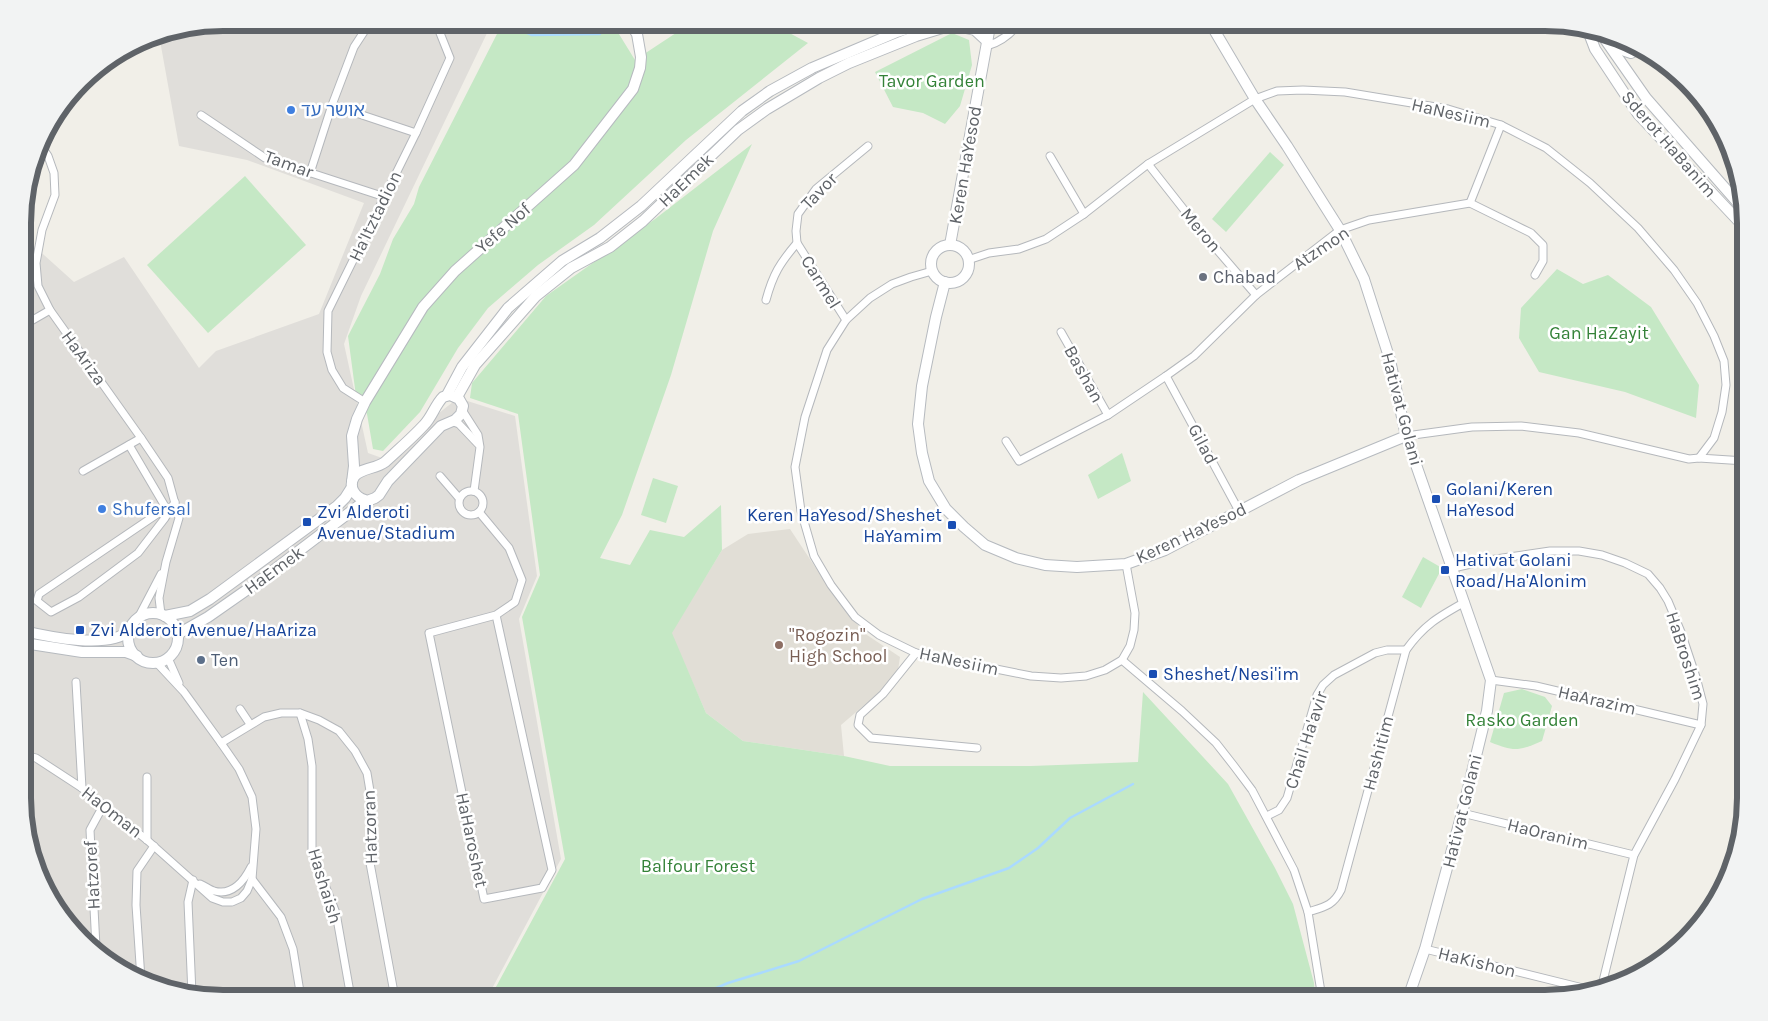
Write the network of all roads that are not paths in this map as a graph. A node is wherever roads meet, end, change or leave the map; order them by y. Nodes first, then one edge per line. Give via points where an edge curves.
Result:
1 (364, 31) edge
2 (440, 31) edge
3 (634, 31) edge
4 (900, 31) edge
5 (932, 31) edge
6 (976, 31) edge
7 (991, 31) edge
8 (1012, 31) edge
9 (1215, 31) edge
10 (1590, 37) edge
11 (1606, 41) edge
12 (987, 44) junction
13 (1618, 46) edge
14 (1632, 52) edge
15 (1635, 54) edge
16 (1635, 83) junction
17 (1255, 99) junction
18 (332, 105) junction
19 (200, 115) dead end
20 (1501, 125) junction
21 (416, 133) junction
22 (868, 146) dead end
23 (45, 152) edge
24 (1050, 156) dead end
25 (1148, 164) junction
26 (310, 173) junction
27 (385, 197) junction
28 (1735, 200) edge
29 (1470, 203) junction
30 (1084, 214) junction
31 (1737, 219) edge
32 (1340, 230) junction
33 (797, 243) junction
34 (950, 245) junction
35 (968, 260) junction
36 (932, 271) junction
37 (1535, 275) dead end
38 (945, 282) junction
39 (1256, 295) junction
40 (766, 300) dead end
41 (50, 310) junction
42 (846, 320) junction
43 (31, 321) edge
44 (1060, 332) dead end
45 (1166, 376) junction
46 (452, 396) junction
47 (365, 402) junction
48 (462, 410) junction
49 (1108, 415) junction
50 (451, 420) junction
51 (352, 436) junction
52 (1406, 436) junction
53 (141, 438) junction
54 (1006, 441) dead end
55 (129, 445) junction
56 (480, 447) junction
57 (1699, 458) junction
58 (1737, 461) edge
59 (369, 469) junction
60 (82, 471) dead end
61 (440, 476) dead end
62 (352, 485) junction
63 (474, 491) junction
64 (459, 498) junction
65 (366, 500) junction
66 (175, 502) junction
67 (166, 508) junction
68 (479, 512) junction
69 (1240, 512) junction
70 (166, 562) junction
71 (1126, 564) junction
72 (1453, 568) junction
73 (1465, 602) junction
74 (163, 615) junction
75 (496, 615) junction
76 (138, 618) junction
77 (31, 631) edge
78 (129, 631) junction
79 (178, 634) junction
80 (31, 644) edge
81 (1406, 650) junction
82 (916, 652) junction
83 (137, 656) junction
84 (168, 658) junction
85 (1122, 660) junction
86 (156, 662) junction
87 (1491, 680) junction
88 (76, 682) dead end
89 (184, 692) junction
90 (240, 709) dead end
91 (300, 713) junction
92 (250, 724) junction
93 (1701, 725) junction
94 (221, 743) junction
95 (977, 748) dead end
96 (31, 757) edge
97 (146, 777) dead end
98 (82, 788) junction
99 (103, 806) junction
100 (1462, 813) junction
101 (1267, 816) junction
102 (147, 840) junction
103 (154, 846) junction
104 (1634, 855) junction
105 (252, 864) junction
106 (252, 879) junction
107 (193, 880) junction
108 (1308, 912) junction
109 (96, 941) edge
110 (1425, 949) junction
111 (140, 971) edge
112 (1603, 981) edge
113 (192, 987) edge
114 (1578, 987) edge
115 (300, 990) edge
116 (350, 990) edge
117 (394, 990) edge
118 (1321, 990) edge
119 (1411, 990) edge

1 - 18 street via 354,47
2 - 21 street, Ha'Itztadion via 450,58
3 - 47 main road, Yefe Nof via 641,57 638,79 627,99 571,168 439,288 418,314
4 - 46 main road, HaEmek via 812,68 742,111 641,206 600,238 562,261 508,308 462,367
5 - 46 main road, HaEmek via 819,78 738,130 642,221 610,247 571,268 536,296
6 - 12 main road
7 - 12 main road, Keren HaYesod
8 - 12 street via 999,42
9 - 17 main road, Hativat Golani
10 - 31 main road, Sderot HaBanim via 1594,49 1638,114
11 - 16 main road, Sderot HaBanim
12 - 34 main road, Keren HaYesod
13 - 14 main road
15 - 16 main road via 1631,68
16 - 28 main road, Sderot HaBanim
17 - 20 street, HaNesiim via 1277,92 1345,92 1448,110
17 - 25 street, HaNesiim
17 - 32 main road, Hativat Golani
18 - 21 street
18 - 26 street
19 - 26 street, Tamar via 265,158
20 - 29 street
20 - 57 street, HaNesiim via 1546,148 1590,183 1638,228 1697,303 1724,361 1726,385 1714,438
21 - 27 street, Ha'Itztadion
22 - 33 street, Tavor via 816,189 798,214
23 - 41 street, HaAriza via 54,173 55,195 42,230 36,263 38,286
24 - 30 street
25 - 30 street, HaNesiim
25 - 39 street, Meron
26 - 27 street, Tamar
27 - 47 street, Ha'Itztadion via 328,311 327,352 332,370 344,388
29 - 32 street, Atzmon via 1369,220
29 - 37 street via 1531,233 1543,245 1543,261
30 - 35 street, HaNesiim via 1046,239 1019,249
32 - 39 street, Atzmon
32 - 52 main road, Hativat Golani via 1364,279 1379,322
33 - 40 street via 771,280
33 - 42 street, Carmel
34 - 35 main road via 960,248
34 - 36 main road via 940,247 933,255
35 - 38 main road via 968,270 963,277 955,282
36 - 38 main road
36 - 42 street, HaNesiim via 892,284 870,298
38 - 71 main road, Keren HaYesod via 922,386 918,424 929,481 946,510 985,545 1016,558 1053,566
39 - 45 street, Atzmon via 1194,356
41 - 43 street
41 - 53 street, HaAriza
42 - 82 street, HaNesiim via 827,350 805,417 796,467 801,511 814,556 855,617 880,635
44 - 49 street, Bashan
45 - 49 street, Atzmon
45 - 69 street, Gilad
46 - 48 main road via 461,402
46 - 59 main road, HaEmek via 440,400 424,425 400,449 382,464
47 - 51 main road, Yefe Nof
48 - 50 main road, HaEmek via 458,418
48 - 56 street via 478,435
49 - 54 street, Atzmon via 1019,461
50 - 56 street via 459,424
50 - 65 main road, HaEmek via 441,426 388,481 379,495
51 - 59 main road via 357,457
51 - 62 main road, Yefe Nof
52 - 57 street via 1521,426 1579,433 1689,459
52 - 69 main road, Keren HaYesod via 1299,480
52 - 72 main road, Hativat Golani
53 - 55 street
53 - 66 street, HaAriza via 168,478
55 - 60 street
55 - 67 street
56 - 63 street
57 - 58 street
59 - 62 main road, HaEmek via 357,474
61 - 64 street
62 - 65 main road via 357,496
62 - 74 main road, HaEmek via 349,494 337,506 228,587 190,611
63 - 64 street via 467,491
63 - 68 street via 482,498
64 - 68 street via 459,506 464,513 472,515
65 - 79 main road, HaEmek via 258,582
66 - 67 street
66 - 67 street via 138,554 79,597 51,612 37,601 39,594
66 - 70 street, HaAriza via 180,518
68 - 75 street, HaHaroshet via 509,548 522,580 515,602
69 - 71 main road, Keren HaYesod via 1164,550
70 - 74 street, HaAriza via 159,598
70 - 76 street, HaAriza
71 - 85 street via 1135,613 1130,646
72 - 73 main road, Hativat Golani
72 - 93 street, HaBroshim via 1550,551 1579,551 1602,555 1648,574 1668,601 1696,677 1703,704
73 - 81 street, Hashitim via 1435,619 1418,633
73 - 87 main road, Hativat Golani
74 - 76 main road via 149,613
74 - 79 main road via 174,624
75 - 75 street, HaHaroshet via 552,870 542,888 484,899 429,633
76 - 78 main road
77 - 78 main road via 83,640 120,637
78 - 83 main road via 129,643
79 - 84 main road via 176,647
80 - 83 main road via 82,652 126,652
81 - 101 street, Chail Ha'avir via 1375,653 1334,675 1323,685 1316,695 1287,798 1279,810
81 - 108 street, Hashitim via 1341,890 1336,900 1327,906
82 - 85 street, HaNesiim via 1031,676 1061,678 1086,676
82 - 95 street via 883,694 860,715 858,725 871,738
83 - 86 main road
84 - 86 main road
84 - 89 street
85 - 101 street via 1216,744 1252,790
86 - 89 street
87 - 93 street, HaArazim via 1536,686
87 - 100 main road, Hativat Golani via 1487,711
88 - 98 street
89 - 94 street
90 - 92 street
91 - 92 street, Hatzoran via 281,713
91 - 116 street, Hashaish via 312,766 312,852 336,914
91 - 117 street, Hatzoran via 339,730 367,773 371,796 370,863
92 - 94 street, Hatzoran
93 - 104 street, HaBroshim via 1676,779
94 - 105 street via 239,769 252,797 256,829
96 - 98 street, HaOman
97 - 102 street
98 - 99 street, HaOman
99 - 102 street, HaOman
99 - 109 street, Hatzoref via 90,830
100 - 104 street, HaOranim
100 - 110 main road, Hativat Golani
101 - 108 street via 1294,870
102 - 103 street, HaOman
103 - 107 street, HaOman
103 - 111 street via 137,871
104 - 112 street, HaBroshim
105 - 106 street
105 - 107 street via 246,876 232,890 214,891
106 - 107 street via 241,898 232,902 212,898
106 - 115 street via 281,917 293,949
107 - 113 street via 188,902
108 - 118 street
110 - 114 street, HaKishon
110 - 119 main road, Hativat Golani

